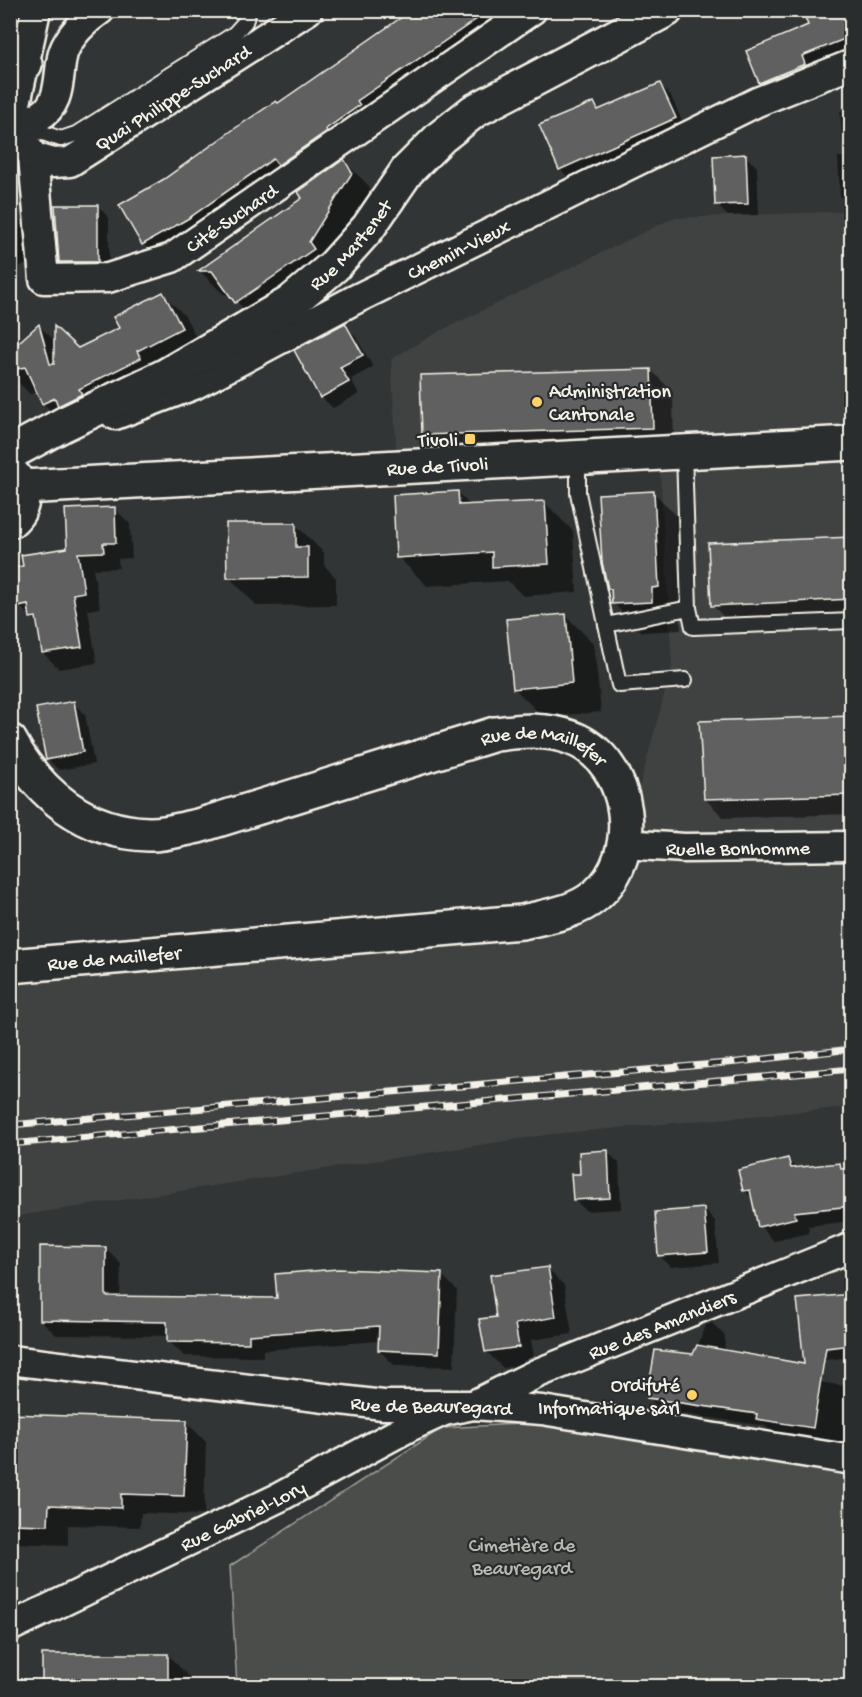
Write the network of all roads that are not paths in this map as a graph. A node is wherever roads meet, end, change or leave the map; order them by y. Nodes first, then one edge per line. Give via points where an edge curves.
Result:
1 (36, 10) edge
2 (100, 10) edge
3 (249, 10) edge
4 (308, 10) edge
5 (532, 10) edge
6 (666, 10) edge
7 (17, 54) edge
8 (852, 64) edge
9 (11, 122) edge
10 (33, 157) junction
11 (64, 424) junction
12 (852, 443) edge
13 (10, 453) edge
14 (684, 453) junction
15 (578, 458) junction
16 (16, 480) edge
17 (10, 521) edge
18 (689, 608) junction
19 (852, 621) edge
20 (606, 624) junction
21 (685, 680) dead end
22 (10, 741) edge
23 (624, 844) junction
24 (852, 846) edge
25 (10, 966) edge
26 (852, 1247) edge
27 (10, 1360) edge
28 (473, 1405) junction
29 (852, 1460) edge
30 (10, 1627) edge

1 - 7 street
2 - 9 street via 73,35 63,54 60,87 51,106 38,118
3 - 9 lane via 234,34 76,134 61,139
4 - 10 street, Quai Philippe-Suchard via 70,162 53,163
5 - 10 street, Cité-Suchard via 172,258 108,278 44,279
6 - 11 street, Rue Martenet via 474,111 407,171 368,228 334,266 290,303 165,376
7 - 9 street
8 - 11 street, Chemin-Vieux via 757,102 354,300 194,385 88,424
9 - 10 street, Cité-Suchard
11 - 13 street, Rue Martenet
12 - 14 street, Rue de Tivoli
14 - 15 street, Rue de Tivoli
14 - 18 lane
15 - 16 street, Rue de Tivoli
15 - 20 lane via 578,493
16 - 17 street via 21,507
18 - 19 lane via 693,627
18 - 20 lane
20 - 21 lane via 619,686
22 - 23 street, Rue de Maillefer via 24,767 64,808 109,830 150,835 198,826 495,734 536,729 573,738 602,758 619,786 627,816
23 - 24 street, Ruelle Bonhomme via 684,848
23 - 25 street, Rue de Maillefer via 612,877 595,896 572,910 522,922
26 - 28 street, Rue des Amandiers via 538,1373
27 - 28 street, Rue de Beauregard via 383,1405
28 - 29 street, Rue de Beauregard via 542,1410
28 - 30 street, Rue Gabriel-Lory via 444,1411 409,1427 278,1498

